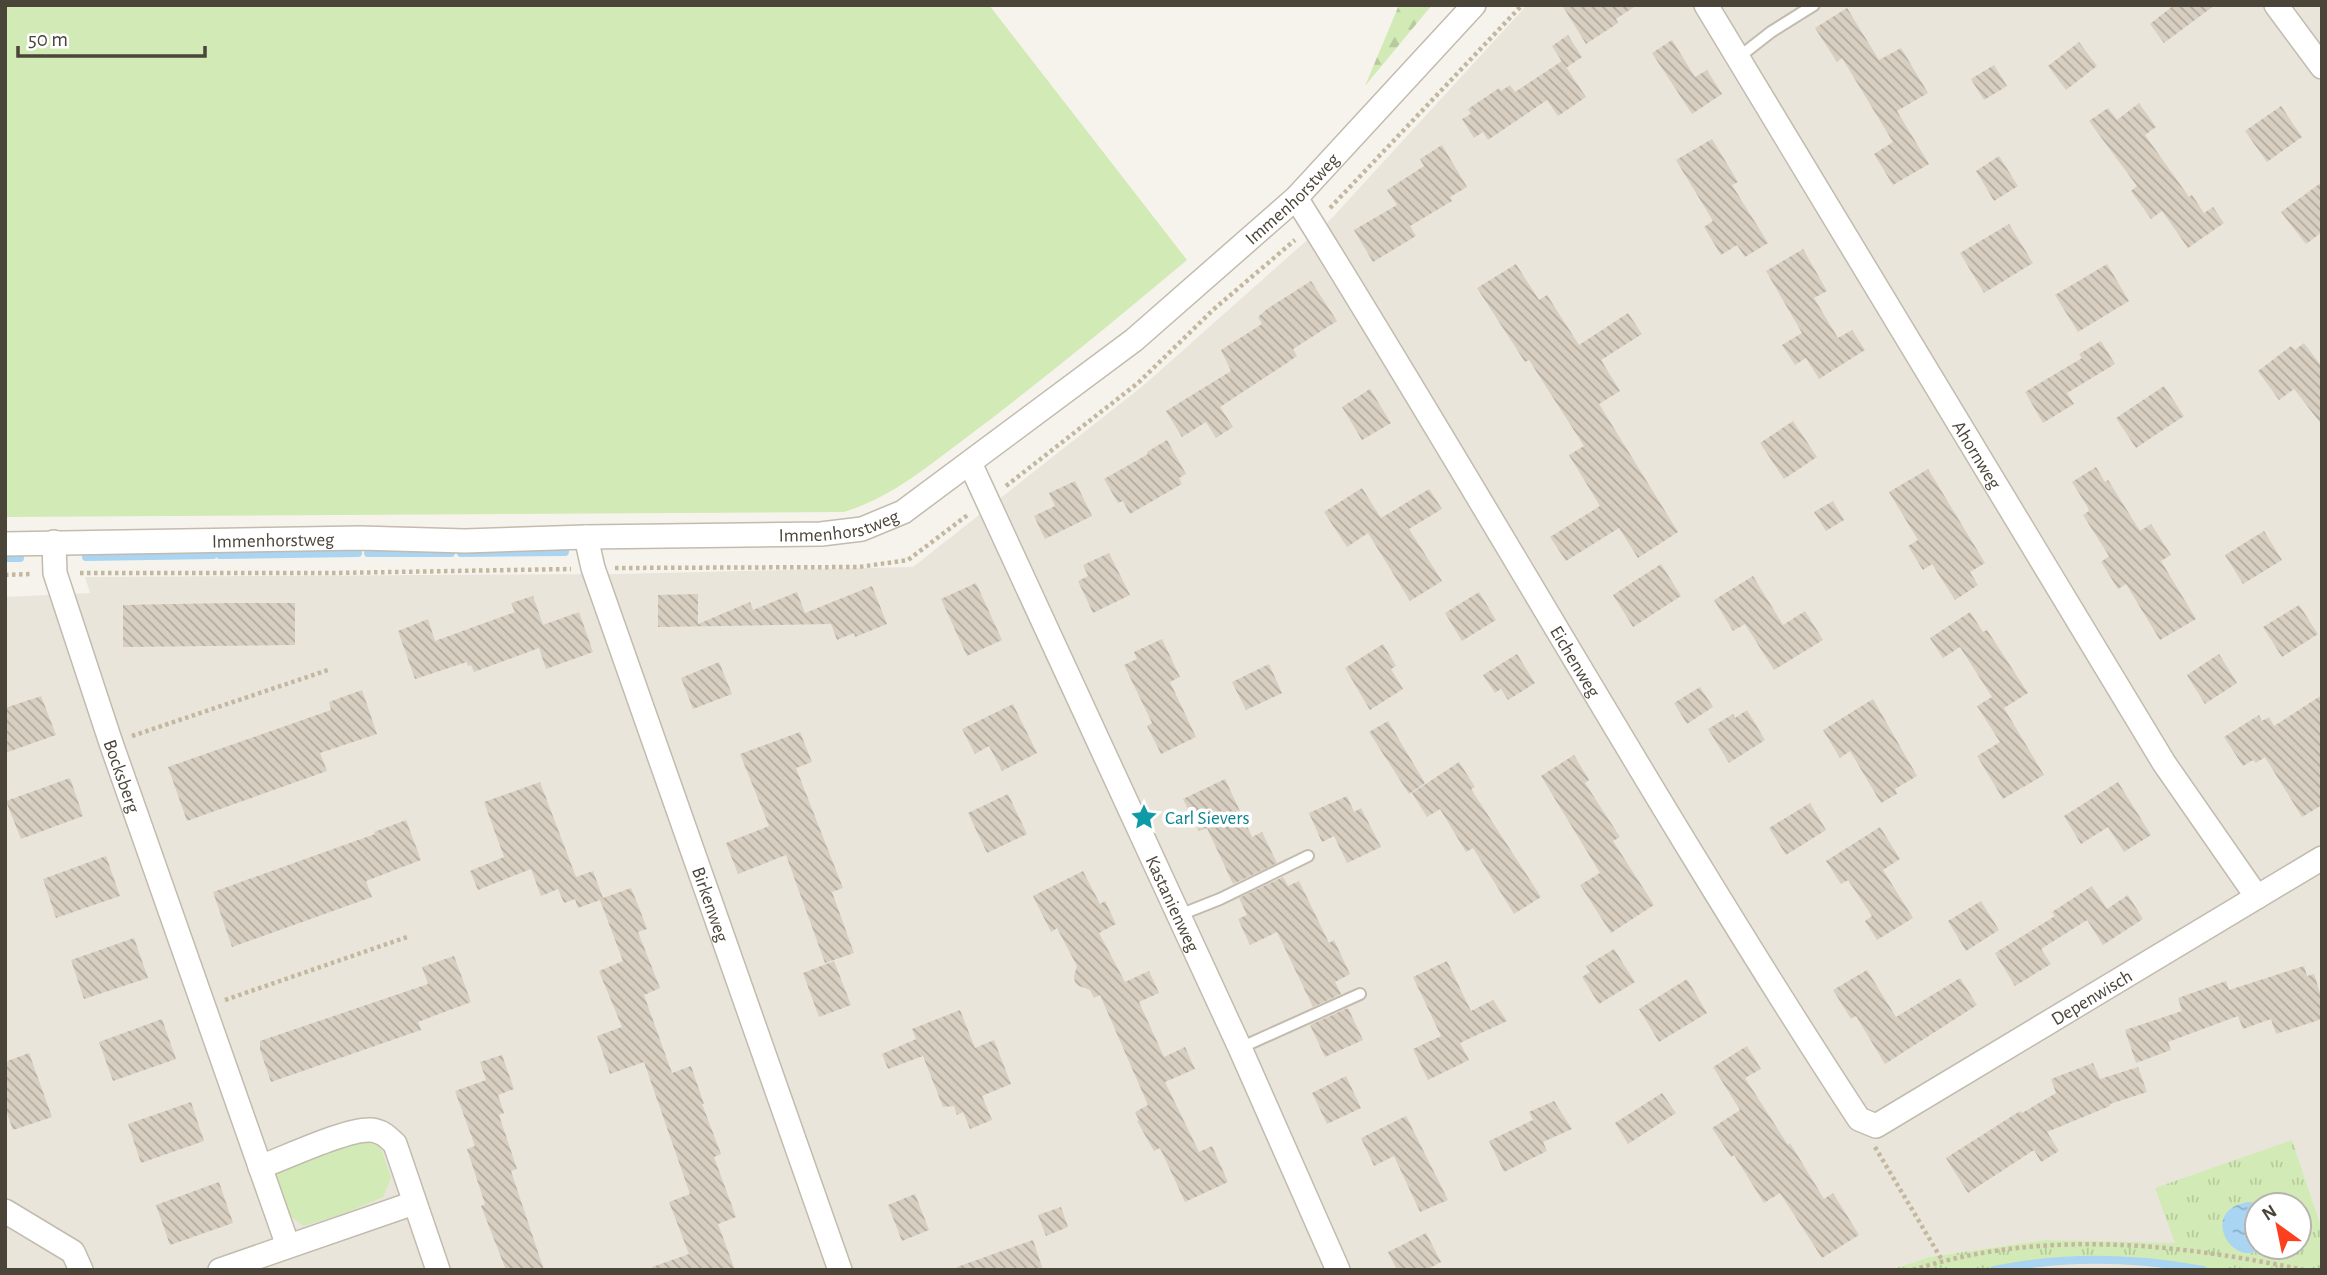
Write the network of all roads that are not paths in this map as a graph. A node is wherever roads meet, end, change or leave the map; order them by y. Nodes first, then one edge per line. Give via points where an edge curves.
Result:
1 (1474, 5) edge
2 (1706, 5) edge
3 (1814, 5) edge
4 (2276, 5) edge
5 (2318, 53) edge
6 (1739, 58) junction
7 (1296, 198) junction
8 (970, 463) junction
9 (586, 537) junction
10 (54, 542) junction
11 (5, 544) edge
12 (1308, 856) dead end
13 (2322, 858) edge
14 (2257, 897) junction
15 (1177, 916) junction
16 (1360, 994) dead end
17 (1240, 1048) junction
18 (1858, 1119) joint
19 (260, 1167) junction
20 (414, 1203) junction
21 (5, 1211) edge
22 (288, 1247) junction
23 (80, 1270) edge
24 (220, 1270) edge
25 (439, 1270) edge
26 (840, 1270) edge
27 (1338, 1270) edge

1 - 7 street, Immenhorstweg
2 - 6 street, Ahornweg
3 - 6 lane
4 - 5 street
6 - 14 street, Ahornweg via 2164,763
7 - 8 street, Immenhorstweg via 1134,340
7 - 18 street, Eichenweg via 1706,877
8 - 9 street, Immenhorstweg via 903,512 862,529 821,534
8 - 15 street, Kastanienweg
9 - 10 street, Immenhorstweg
9 - 26 street, Birkenweg via 593,568
10 - 11 street, Immenhorstweg
10 - 19 street, Bocksberg via 55,573 111,743
12 - 15 lane
13 - 14 street, Depenwisch
14 - 18 street, Depenwisch via 1876,1126
15 - 17 street, Kastanienweg
16 - 17 lane
17 - 27 street, Kastanienweg
19 - 20 street via 351,1132 372,1130 395,1144
19 - 22 street, Bocksberg
20 - 22 street
20 - 25 street
21 - 23 street via 74,1252
22 - 24 street

